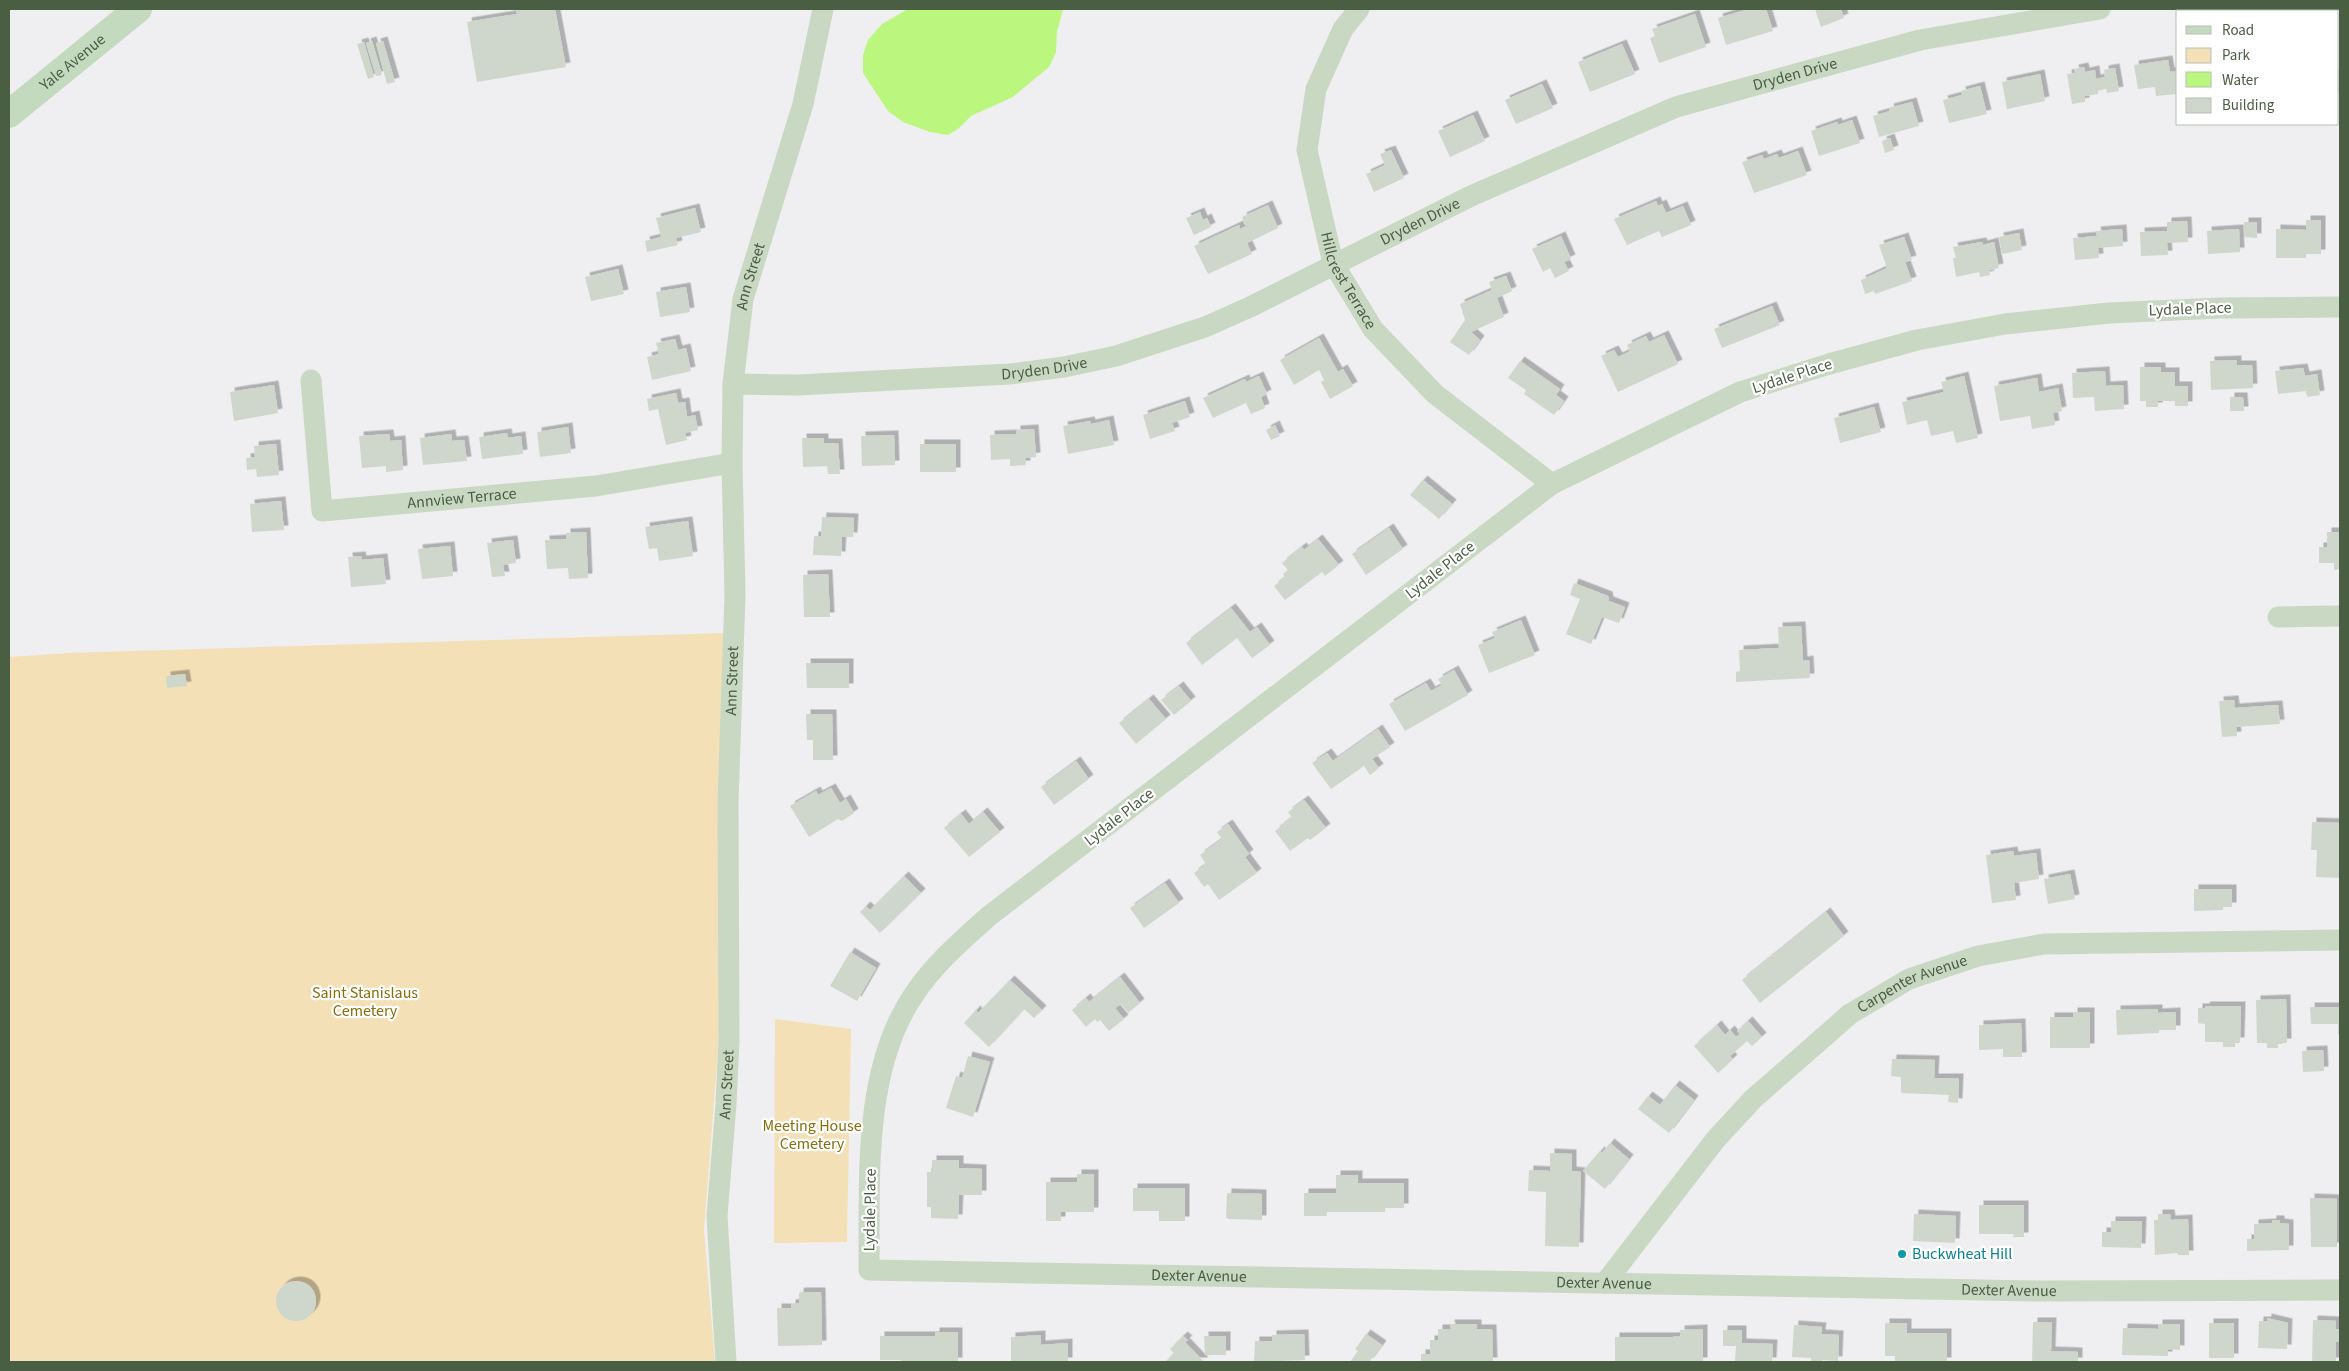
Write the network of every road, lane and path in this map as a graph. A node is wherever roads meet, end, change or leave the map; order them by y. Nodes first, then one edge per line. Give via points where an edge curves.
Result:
1 (138, 9) edge
2 (823, 9) edge
3 (1359, 9) edge
4 (2100, 9) edge
5 (9, 114) edge
6 (1334, 264) junction
7 (2340, 307) edge
8 (311, 380) dead end
9 (733, 384) junction
10 (732, 463) junction
11 (1552, 484) junction
12 (2340, 616) edge
13 (2278, 617) dead end
14 (2340, 940) edge
15 (869, 1270) joint
16 (1605, 1283) junction
17 (2340, 1290) edge
18 (726, 1362) edge

1 - 5 main road, Yale Avenue
2 - 9 street, Ann Street via 803,104 743,299
3 - 6 street, Hillcrest Terrace via 1343,29 1316,89 1307,150
4 - 6 street, Dryden Drive via 1920,40 1676,107 1470,196
6 - 9 street, Dryden Drive via 1205,327 1116,356 1072,365 1010,374 931,379 798,385
6 - 11 street, Hillcrest Terrace via 1373,328 1435,394
7 - 11 street, Lydale Place via 2108,313 2005,324 1917,340 1740,392
8 - 10 street, Annview Terrace via 322,511 596,486
9 - 10 street, Ann Street
10 - 18 street, Ann Street via 735,595 728,802 729,1040 717,1216
11 - 15 street, Lydale Place via 989,916 935,968 912,996 896,1030 875,1101
12 - 13 street
14 - 16 street, Carpenter Avenue via 2044,944 1978,956 1909,979 1850,1014 1753,1099 1716,1139
15 - 16 street, Dexter Avenue
16 - 17 street, Dexter Avenue via 2038,1291

